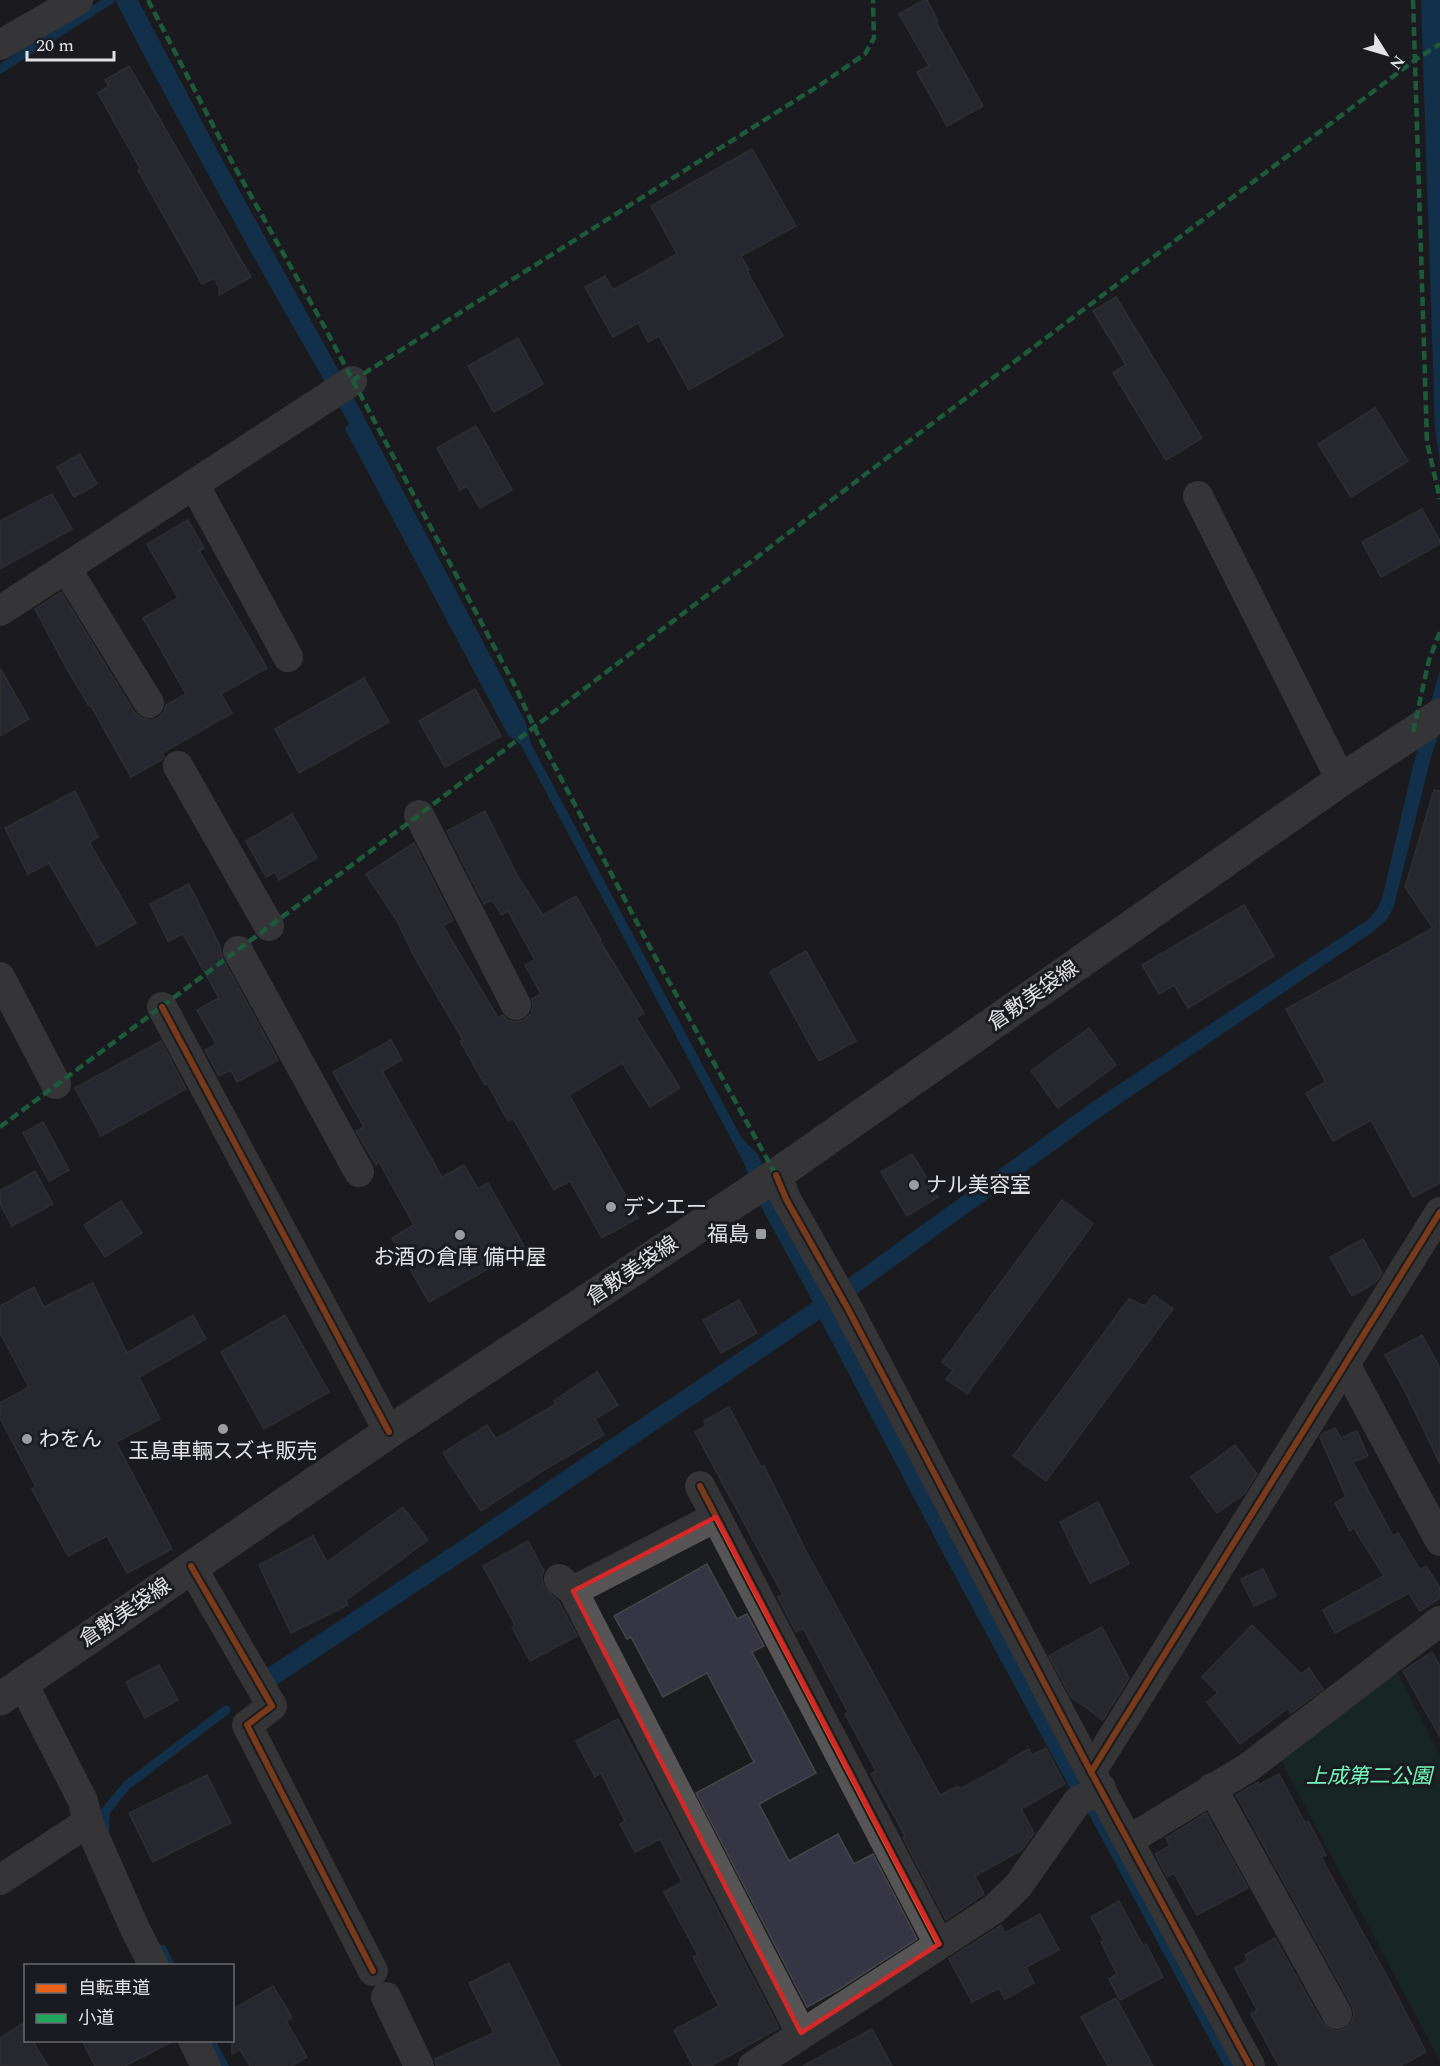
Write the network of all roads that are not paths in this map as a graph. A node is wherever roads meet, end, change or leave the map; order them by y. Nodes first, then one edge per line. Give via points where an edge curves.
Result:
1 (78, 0) edge
2 (0, 45) edge
3 (352, 381) dead end
4 (194, 484) junction
5 (1198, 496) dead end
6 (66, 568) junction
7 (0, 611) edge
8 (288, 657) dead end
9 (149, 703) dead end
10 (1440, 715) edge
11 (178, 766) dead end
12 (1341, 780) junction
13 (419, 816) dead end
14 (269, 926) dead end
15 (238, 951) dead end
16 (0, 977) edge
17 (516, 1005) dead end
18 (162, 1008) dead end
19 (56, 1084) dead end
20 (359, 1172) dead end
21 (776, 1175) junction
22 (1440, 1212) edge
23 (1345, 1364) junction
24 (389, 1432) junction
25 (700, 1486) dead end
26 (716, 1517) junction
27 (1440, 1541) edge
28 (191, 1566) junction
29 (1440, 1621) edge
30 (11, 1690) edge
31 (1212, 1788) junction
32 (1090, 1789) junction
33 (88, 1822) junction
34 (1129, 1840) junction
35 (0, 1880) edge
36 (939, 1944) junction
37 (153, 1964) edge
38 (373, 1971) dead end
39 (386, 1997) dead end
40 (1337, 2014) dead end
41 (194, 2042) edge
42 (797, 2047) edge
43 (206, 2066) edge
44 (419, 2066) edge
45 (753, 2066) edge
46 (1250, 2066) edge

1 - 2 street
3 - 4 street
4 - 6 street
4 - 8 street
5 - 12 street
6 - 7 street
6 - 9 street
10 - 12 main road, 倉敷美袋線
11 - 14 street
12 - 21 main road, 倉敷美袋線
13 - 17 street
15 - 20 street
16 - 19 street
18 - 24 street
21 - 24 main road, 倉敷美袋線
21 - 32 street via 848,1309
22 - 23 street
23 - 27 street
23 - 32 street
24 - 28 main road, 倉敷美袋線
25 - 26 street
26 - 36 street
26 - 42 street via 566,1585
28 - 30 main road, 倉敷美袋線
28 - 38 street via 272,1706 247,1725
29 - 31 street via 1249,1767
30 - 33 street via 83,1801
31 - 34 street
31 - 40 street
32 - 34 street
32 - 36 street via 1018,1886 994,1909
33 - 35 street
33 - 37 street
34 - 46 street
36 - 42 street
39 - 44 street
41 - 43 street
42 - 45 street

